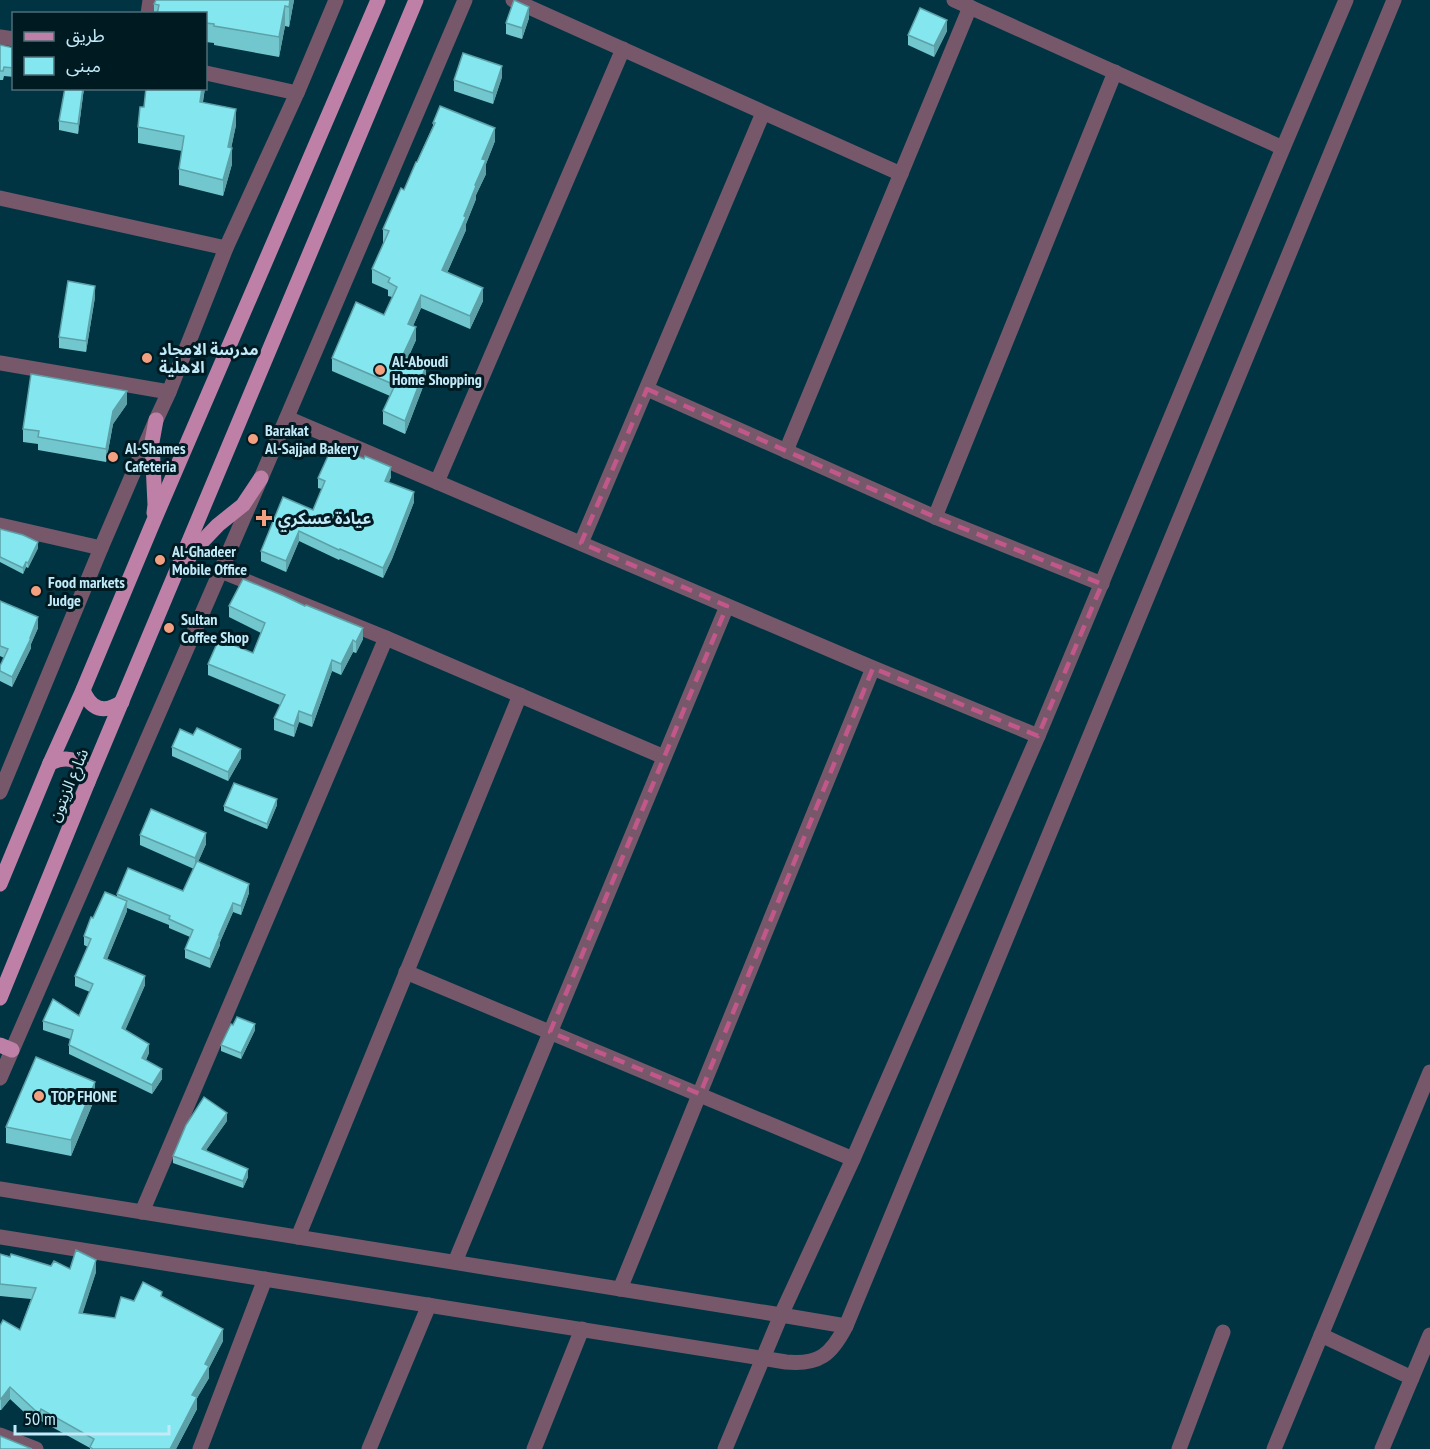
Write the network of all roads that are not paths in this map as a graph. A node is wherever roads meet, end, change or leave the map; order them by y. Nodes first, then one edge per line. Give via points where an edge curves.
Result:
1 (336, 0) edge
2 (378, 0) edge
3 (416, 0) edge
4 (465, 0) edge
5 (513, 0) edge
6 (954, 0) edge
7 (1346, 0) edge
8 (1394, 0) edge
9 (970, 7) junction
10 (623, 50) junction
11 (1115, 72) junction
12 (207, 73) edge
13 (297, 93) junction
14 (763, 112) junction
15 (1283, 148) junction
16 (901, 174) junction
17 (0, 198) edge
18 (226, 248) junction
19 (0, 363) edge
20 (647, 389) junction
21 (169, 392) junction
22 (287, 418) junction
23 (156, 420) junction
24 (786, 451) junction
25 (261, 478) junction
26 (437, 482) junction
27 (935, 517) junction
28 (0, 525) edge
29 (152, 525) junction
30 (581, 543) junction
31 (101, 548) junction
32 (220, 571) junction
33 (1102, 584) junction
34 (171, 587) junction
35 (728, 606) junction
36 (386, 638) junction
37 (873, 668) junction
38 (83, 690) junction
39 (520, 695) junction
40 (122, 702) junction
41 (1038, 736) junction
42 (664, 757) junction
43 (50, 763) junction
44 (88, 782) junction
45 (0, 792) edge
46 (0, 884) edge
47 (406, 972) junction
48 (0, 998) edge
49 (550, 1032) junction
50 (6, 1048) edge
51 (1430, 1072) edge
52 (0, 1078) edge
53 (700, 1094) junction
54 (853, 1159) junction
55 (0, 1189) edge
56 (142, 1212) junction
57 (0, 1237) edge
58 (298, 1237) junction
59 (455, 1262) junction
60 (265, 1279) junction
61 (620, 1289) junction
62 (429, 1305) junction
63 (781, 1315) junction
64 (846, 1326) junction
65 (582, 1329) junction
66 (1222, 1332) dead end
67 (1321, 1335) junction
68 (1430, 1335) edge
69 (763, 1358) junction
70 (1412, 1378) junction
71 (0, 1435) edge
72 (35, 1449) edge
73 (200, 1449) edge
74 (369, 1449) edge
75 (534, 1449) edge
76 (725, 1449) edge
77 (1179, 1449) edge
78 (1274, 1449) edge
79 (1382, 1449) edge

1 - 13 street
2 - 29 main road, شارع الزيتون
3 - 34 main road
4 - 22 street
5 - 10 street
6 - 9 street
7 - 15 street
8 - 64 street
9 - 11 street
9 - 16 street
10 - 14 street
10 - 26 street
11 - 15 street
11 - 27 street
12 - 13 street
13 - 18 street
14 - 16 street
14 - 20 street
15 - 33 street
16 - 24 street
17 - 18 street
18 - 21 street
19 - 21 street
20 - 24 street
20 - 30 street
21 - 23 street
22 - 25 street
22 - 26 street
23 - 29 main road via 152,442
23 - 31 street
24 - 27 street
25 - 32 street
25 - 34 main road via 243,505 193,551
26 - 30 street
27 - 33 street
28 - 31 street
29 - 38 main road, شارع الزيتون
30 - 35 street
31 - 45 street
32 - 36 street
32 - 50 street
33 - 41 street
34 - 40 main road, شارع الزيتون
35 - 37 street
35 - 42 street
36 - 39 street
36 - 56 street
37 - 41 street
37 - 53 street
38 - 40 main road via 94,706 114,708
38 - 43 main road, شارع الزيتون
39 - 42 street
39 - 47 street
40 - 44 main road, شارع الزيتون
41 - 54 street
42 - 49 street
43 - 44 main road via 70,759 86,772
43 - 46 main road, شارع الزيتون
44 - 48 main road, شارع الزيتون
47 - 49 street
47 - 58 street
49 - 53 street
49 - 59 street
50 - 52 street
51 - 67 street
53 - 54 street
53 - 61 street
54 - 63 street
55 - 56 street
56 - 58 street
57 - 60 street
58 - 59 street
59 - 61 street
60 - 62 street
60 - 73 street
61 - 63 street
62 - 65 street
62 - 74 street
63 - 64 street
63 - 69 street
64 - 69 street via 825,1356 802,1364
65 - 69 street
65 - 75 street
66 - 77 street
67 - 70 street
67 - 78 street
68 - 70 street
69 - 76 street
70 - 79 street
71 - 72 street

